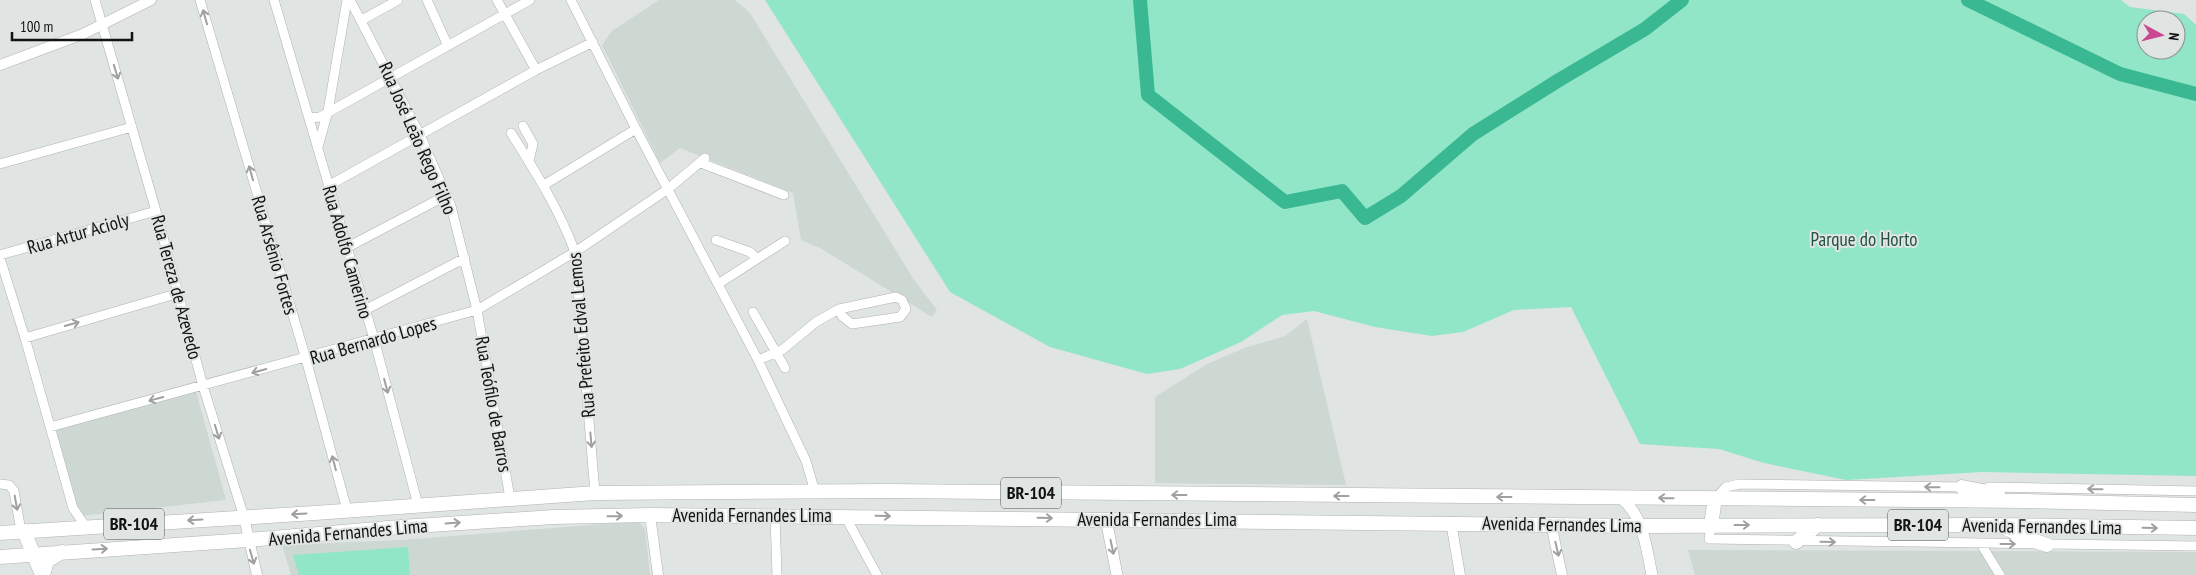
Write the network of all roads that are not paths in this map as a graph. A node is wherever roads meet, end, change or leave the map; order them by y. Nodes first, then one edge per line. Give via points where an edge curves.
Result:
1 (94, 0) edge
2 (151, 0) edge
3 (200, 0) edge
4 (274, 0) edge
5 (346, 0) edge
6 (350, 0) edge
7 (398, 0) edge
8 (427, 0) edge
9 (497, 0) edge
10 (530, 0) edge
11 (571, 0) edge
12 (504, 14) junction
13 (362, 20) junction
14 (102, 25) junction
15 (593, 42) junction
16 (448, 46) junction
17 (0, 65) edge
18 (536, 70) junction
19 (392, 77) junction
20 (328, 111) junction
21 (309, 118) junction
22 (523, 126) dead end
23 (132, 127) junction
24 (636, 129) junction
25 (511, 132) dead end
26 (420, 135) junction
27 (318, 147) junction
28 (529, 161) junction
29 (0, 164) edge
30 (544, 185) junction
31 (328, 186) junction
32 (668, 189) junction
33 (447, 195) junction
34 (784, 195) dead end
35 (156, 211) junction
36 (716, 240) dead end
37 (785, 241) dead end
38 (346, 248) junction
39 (575, 252) junction
40 (0, 256) edge
41 (465, 258) junction
42 (757, 259) junction
43 (718, 284) junction
44 (179, 293) junction
45 (839, 309) junction
46 (365, 310) junction
47 (477, 310) junction
48 (753, 312) dead end
49 (25, 338) junction
50 (374, 339) junction
51 (776, 353) junction
52 (306, 359) junction
53 (758, 360) junction
54 (785, 368) dead end
55 (203, 386) junction
56 (50, 428) junction
57 (0, 484) edge
58 (1962, 487) junction
59 (2196, 491) edge
60 (595, 492) junction
61 (814, 492) junction
62 (510, 498) junction
63 (1620, 498) junction
64 (1715, 499) junction
65 (2026, 501) junction
66 (418, 505) junction
67 (2196, 506) edge
68 (73, 508) junction
69 (347, 510) junction
70 (650, 515) junction
71 (775, 516) junction
72 (845, 516) junction
73 (244, 517) junction
74 (1106, 519) junction
75 (1450, 522) junction
76 (1551, 524) junction
77 (1818, 525) junction
78 (2000, 525) junction
79 (1641, 526) junction
80 (86, 527) junction
81 (69, 528) junction
82 (2196, 528) edge
83 (23, 531) junction
84 (0, 532) edge
85 (1710, 532) junction
86 (248, 540) junction
87 (1796, 542) junction
88 (1981, 544) junction
89 (2047, 545) junction
90 (2196, 546) edge
91 (63, 551) junction
92 (34, 554) junction
93 (0, 557) edge
94 (42, 575) edge
95 (257, 575) edge
96 (658, 575) edge
97 (777, 575) edge
98 (877, 575) edge
99 (1117, 575) edge
100 (1460, 575) edge
101 (1562, 575) edge
102 (1652, 575) edge
103 (2000, 575) edge

1 - 14 street, Rua Tereza de Azevedo
2 - 14 street
52 -> 3 street, Rua Arsênio Fortes
4 - 21 street, Rua Adolfo Camerino
5 - 20 street
6 - 13 street, Rua José Leão Rego Filho
7 - 13 street
8 - 16 street
9 - 12 street
10 - 12 street
11 - 15 street
12 - 16 street
12 - 18 street
13 - 19 street, Rua José Leão Rego Filho
14 - 17 street
14 -> 23 street, Rua Tereza de Azevedo
15 - 18 street
15 - 24 street
16 - 19 street
18 - 26 street
19 - 20 street
19 - 26 street, Rua José Leão Rego Filho
20 - 21 street via 316,119
20 - 27 street
21 - 27 street, Rua Adolfo Camerino
22 - 28 street via 533,144
23 - 29 street
23 - 35 street, Rua Tereza de Azevedo
24 - 30 street
24 - 32 street
25 - 28 street, Rua Prefeito Edval Lemos
26 - 31 street
26 - 33 street, Rua José Leão Rego Filho
27 - 31 street, Rua Adolfo Camerino
28 - 30 street, Rua Prefeito Edval Lemos
30 - 39 street, Rua Prefeito Edval Lemos
31 - 38 street, Rua Adolfo Camerino
32 - 34 street, Rua Bernardo Lopes via 703,160
32 - 39 street, Rua Bernardo Lopes
32 - 43 street
33 - 38 street
33 - 41 street, Rua José Leão Rego Filho
35 - 40 street, Rua Artur Acioly
35 - 44 street, Rua Tereza de Azevedo
36 - 42 street via 750,252
37 - 42 street
38 - 46 street, Rua Adolfo Camerino
39 - 47 street, Rua Bernardo Lopes
39 -> 60 street, Rua Prefeito Edval Lemos
40 - 49 street
41 - 46 street
41 - 47 street, Rua José Leão Rego Filho
42 - 43 street
43 - 53 street
49 -> 44 street
44 - 55 street, Rua Tereza de Azevedo
45 - 45 street via 852,324 900,317 906,306 896,297
45 - 51 street via 816,322
46 - 50 street, Rua Adolfo Camerino
47 - 50 street, Rua Bernardo Lopes
47 - 62 street, Rua Teófilo de Barros
48 - 51 street
49 - 56 street
50 - 52 street, Rua Bernardo Lopes
50 -> 66 street, Rua Adolfo Camerino
51 - 53 street
51 - 54 street
52 -> 55 street, Rua Bernardo Lopes
69 -> 52 street, Rua Arsênio Fortes
53 - 61 street via 806,461
55 -> 56 street, Rua Bernardo Lopes
55 -> 73 street, Rua Tereza de Azevedo
56 - 68 street
57 -> 83 street via 9,485 14,491
59 -> 58 street, Avenida Fernandes Lima
58 -> 64 street, Avenida Fernandes Lima via 1733,484 1722,489
58 - 65 main road
60 - 61 main road, Avenida Fernandes Lima / BR-104
60 - 62 main road, Avenida Fernandes Lima / BR-104
63 -> 61 main road, Avenida Fernandes Lima / BR-104
62 - 66 main road, Avenida Fernandes Lima / BR-104
64 -> 63 main road, Avenida Fernandes Lima / BR-104
63 - 79 main road via 1634,510
65 -> 64 main road, Avenida Fernandes Lima / BR-104
64 - 85 main road
65 - 67 main road, Avenida Fernandes Lima / BR-104
66 - 69 main road, Avenida Fernandes Lima / BR-104
68 - 80 street
68 - 81 street
69 -> 73 main road, Avenida Fernandes Lima / BR-104
70 - 71 main road, Avenida Fernandes Lima / BR-104
86 -> 70 main road, Avenida Fernandes Lima / BR-104 via 351,530
70 - 96 street
71 - 72 main road, Avenida Fernandes Lima / BR-104
71 - 97 street
72 -> 74 main road, Avenida Fernandes Lima / BR-104
72 - 98 street
73 -> 80 main road, Avenida Fernandes Lima / BR-104
73 - 86 street, Rua Tereza de Azevedo
74 - 75 main road, Avenida Fernandes Lima / BR-104
74 -> 99 main road
75 - 76 main road, Avenida Fernandes Lima / BR-104
75 - 100 street
76 - 79 main road, Avenida Fernandes Lima / BR-104
76 -> 101 street
77 - 78 main road, Avenida Fernandes Lima / BR-104
85 -> 77 main road, Avenida Fernandes Lima / BR-104
77 - 87 main road
78 -> 82 main road, Avenida Fernandes Lima / BR-104
78 - 89 main road
79 - 85 main road, Avenida Fernandes Lima / BR-104
79 - 102 main road
80 - 81 main road, Avenida Fernandes Lima / BR-104
81 - 83 main road, Avenida Fernandes Lima / BR-104
83 - 84 main road, Avenida Fernandes Lima / BR-104
83 - 92 main road
85 - 87 street, Avenida Fernandes Lima
91 -> 86 main road, Avenida Fernandes Lima / BR-104
86 -> 95 street, Rua Tereza de Azevedo
87 -> 88 street, Avenida Fernandes Lima
88 -> 89 street, Avenida Fernandes Lima
88 - 103 street
89 - 90 street, Avenida Fernandes Lima
91 - 92 main road, Avenida Fernandes Lima / BR-104
91 - 94 main road via 48,561
92 - 93 main road, Avenida Fernandes Lima / BR-104
92 - 94 main road

